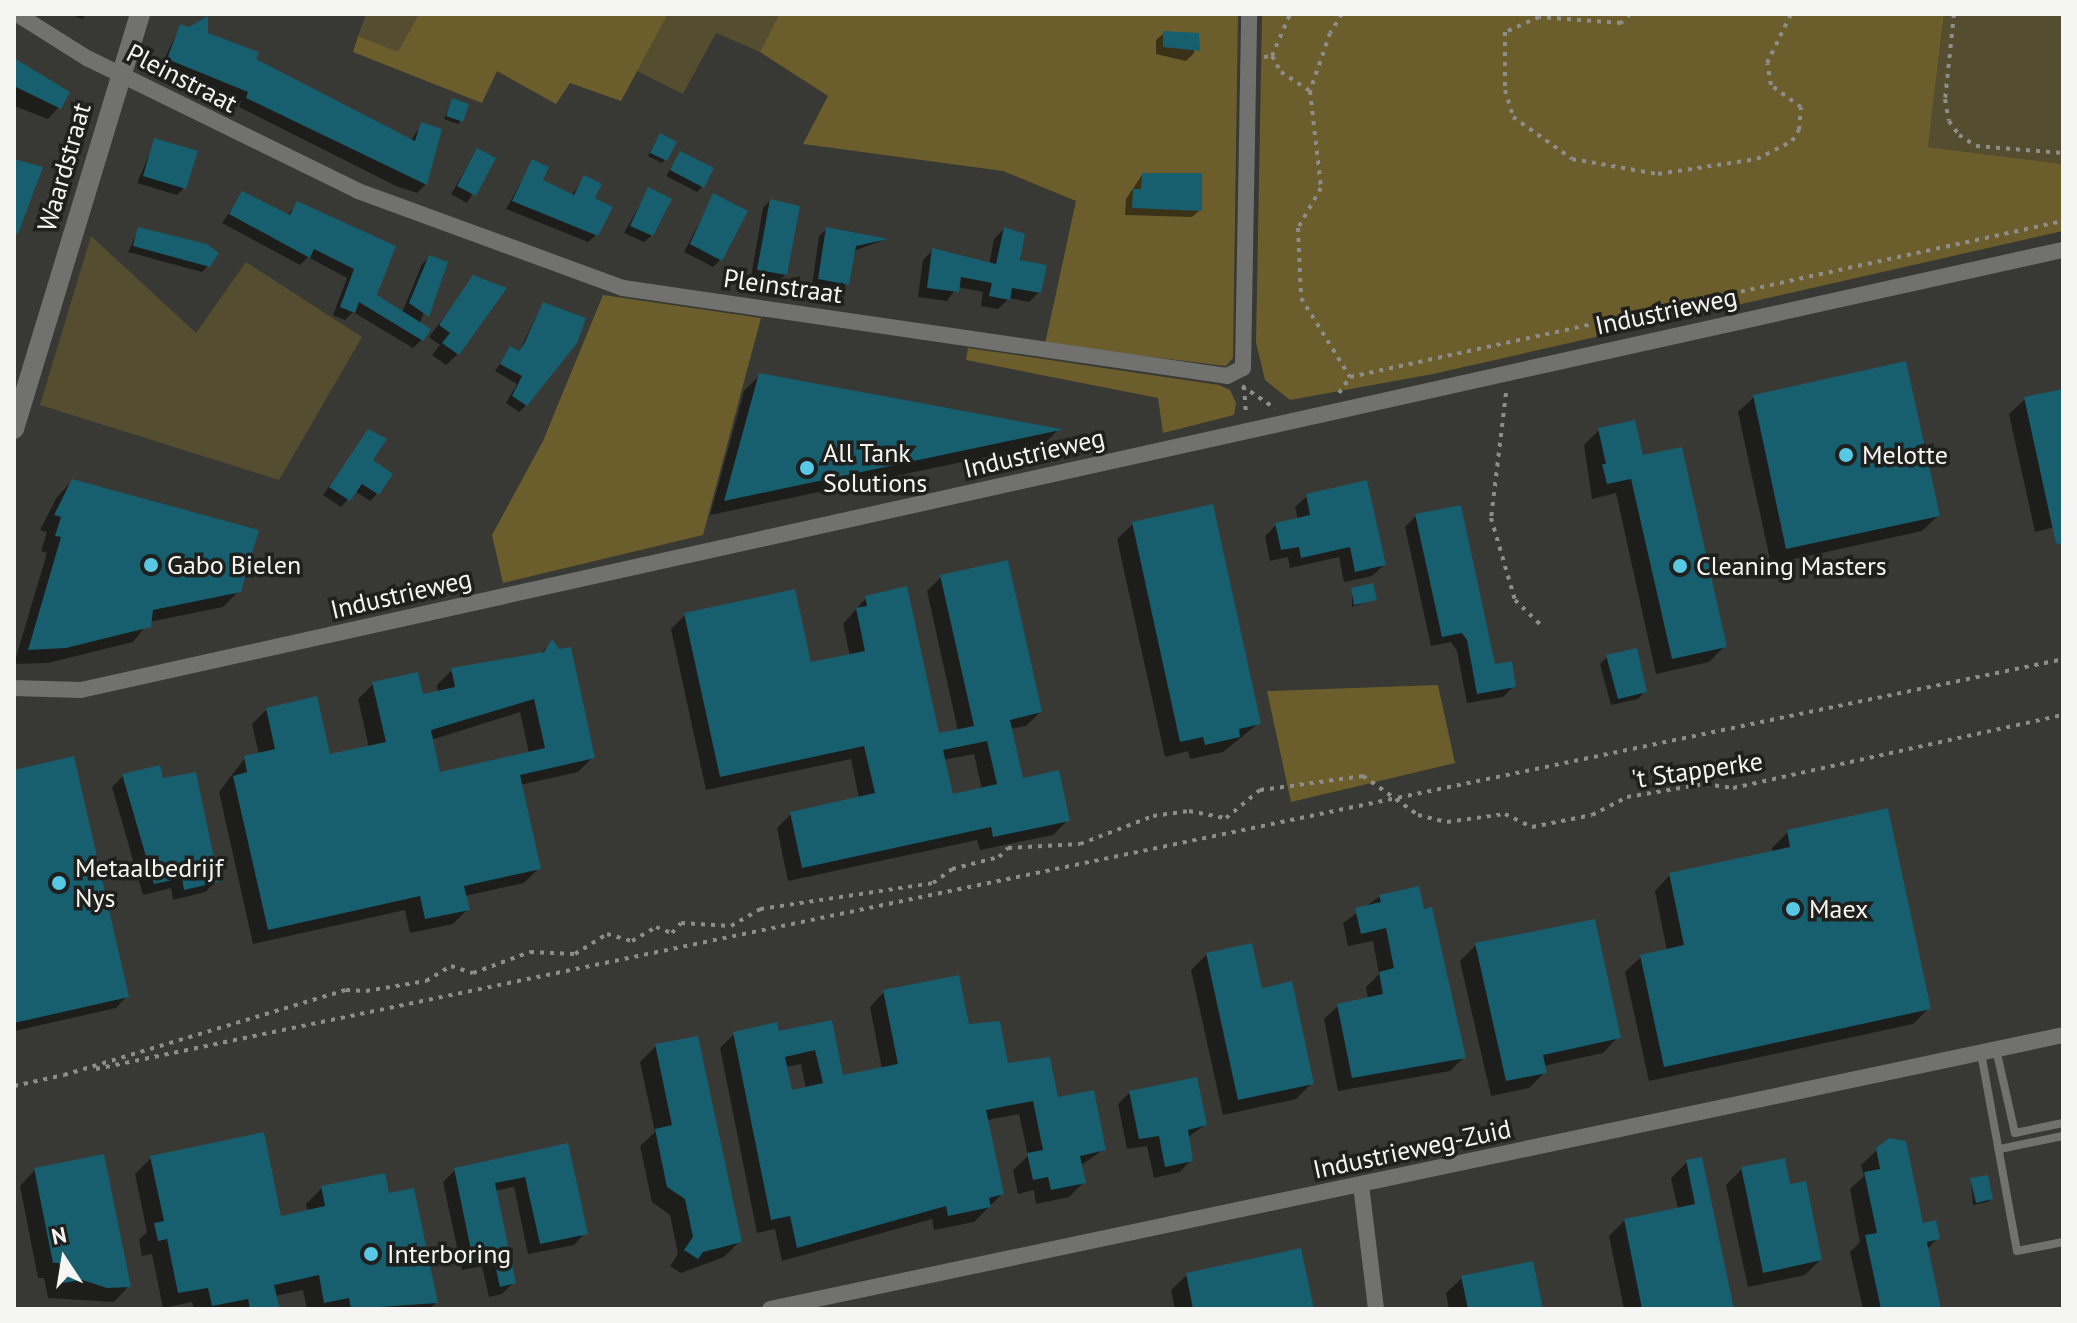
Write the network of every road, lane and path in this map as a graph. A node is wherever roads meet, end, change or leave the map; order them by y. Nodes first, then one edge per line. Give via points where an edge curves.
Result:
1 (17, 14) edge
2 (140, 14) edge
3 (1249, 14) edge
4 (1290, 14) edge
5 (1342, 14) edge
6 (1630, 14) edge
7 (1791, 14) edge
8 (1954, 14) edge
9 (1272, 56) junction
10 (1248, 58) junction
11 (119, 73) junction
12 (1310, 91) junction
13 (2063, 153) edge
14 (2063, 221) edge
15 (2063, 250) edge
16 (1243, 368) junction
17 (1507, 370) junction
18 (1227, 376) junction
19 (1244, 388) junction
20 (1293, 420) junction
21 (14, 429) edge
22 (1247, 430) junction
23 (1542, 626) dead end
24 (2063, 659) edge
25 (14, 688) edge
26 (2063, 715) edge
27 (1394, 798) junction
28 (2063, 1035) edge
29 (1988, 1051) junction
30 (64, 1075) junction
31 (14, 1086) edge
32 (2063, 1123) edge
33 (2063, 1136) edge
34 (2000, 1149) junction
35 (1361, 1185) junction
36 (2063, 1242) edge
37 (770, 1309) edge
38 (1376, 1309) edge

1 - 11 street, Pleinstraat
2 - 11 street, Waardstraat
3 - 10 street
4 - 9 path
5 - 12 path
6 - 7 path via 1621,23 1539,17 1505,32 1505,90 1513,117 1572,159 1658,174 1757,159 1792,141 1801,107 1771,85 1767,63
8 - 13 path via 1945,99 1949,121 1959,135 1976,146
9 - 10 path
9 - 12 path via 1281,72
10 - 16 street
11 - 18 street, Pleinstraat via 358,191 623,288
11 - 21 street, Waardstraat
12 - 14 path via 1321,188 1298,228 1301,298 1350,377
15 - 17 street, Industrieweg
16 - 18 street
16 - 19 path
17 - 20 street, Industrieweg
17 - 23 path via 1491,518 1515,600
18 - 19 path
19 - 20 path
19 - 22 path
20 - 22 street, Industrieweg
22 - 25 street, Industrieweg via 81,690
24 - 27 path
26 - 27 path, 't Stapperke via 1733,788 1705,784 1627,797 1592,815 1532,827 1505,814 1447,822 1418,815
27 - 30 path
27 - 30 path, 't Stapperke via 1363,776 1260,790 1226,818 1189,811 1153,816 1080,844 1008,848 999,857 952,869 933,883 760,909 731,926 681,923 672,933 656,927 632,941 607,934 575,954 530,952 473,973 451,966 426,981 346,990
28 - 29 street, Industrieweg-Zuid
29 - 32 lane via 2015,1133
29 - 34 lane
29 - 35 street, Industrieweg-Zuid
30 - 31 path
33 - 34 lane
34 - 36 lane via 2017,1251
35 - 37 street, Industrieweg-Zuid
35 - 38 street

